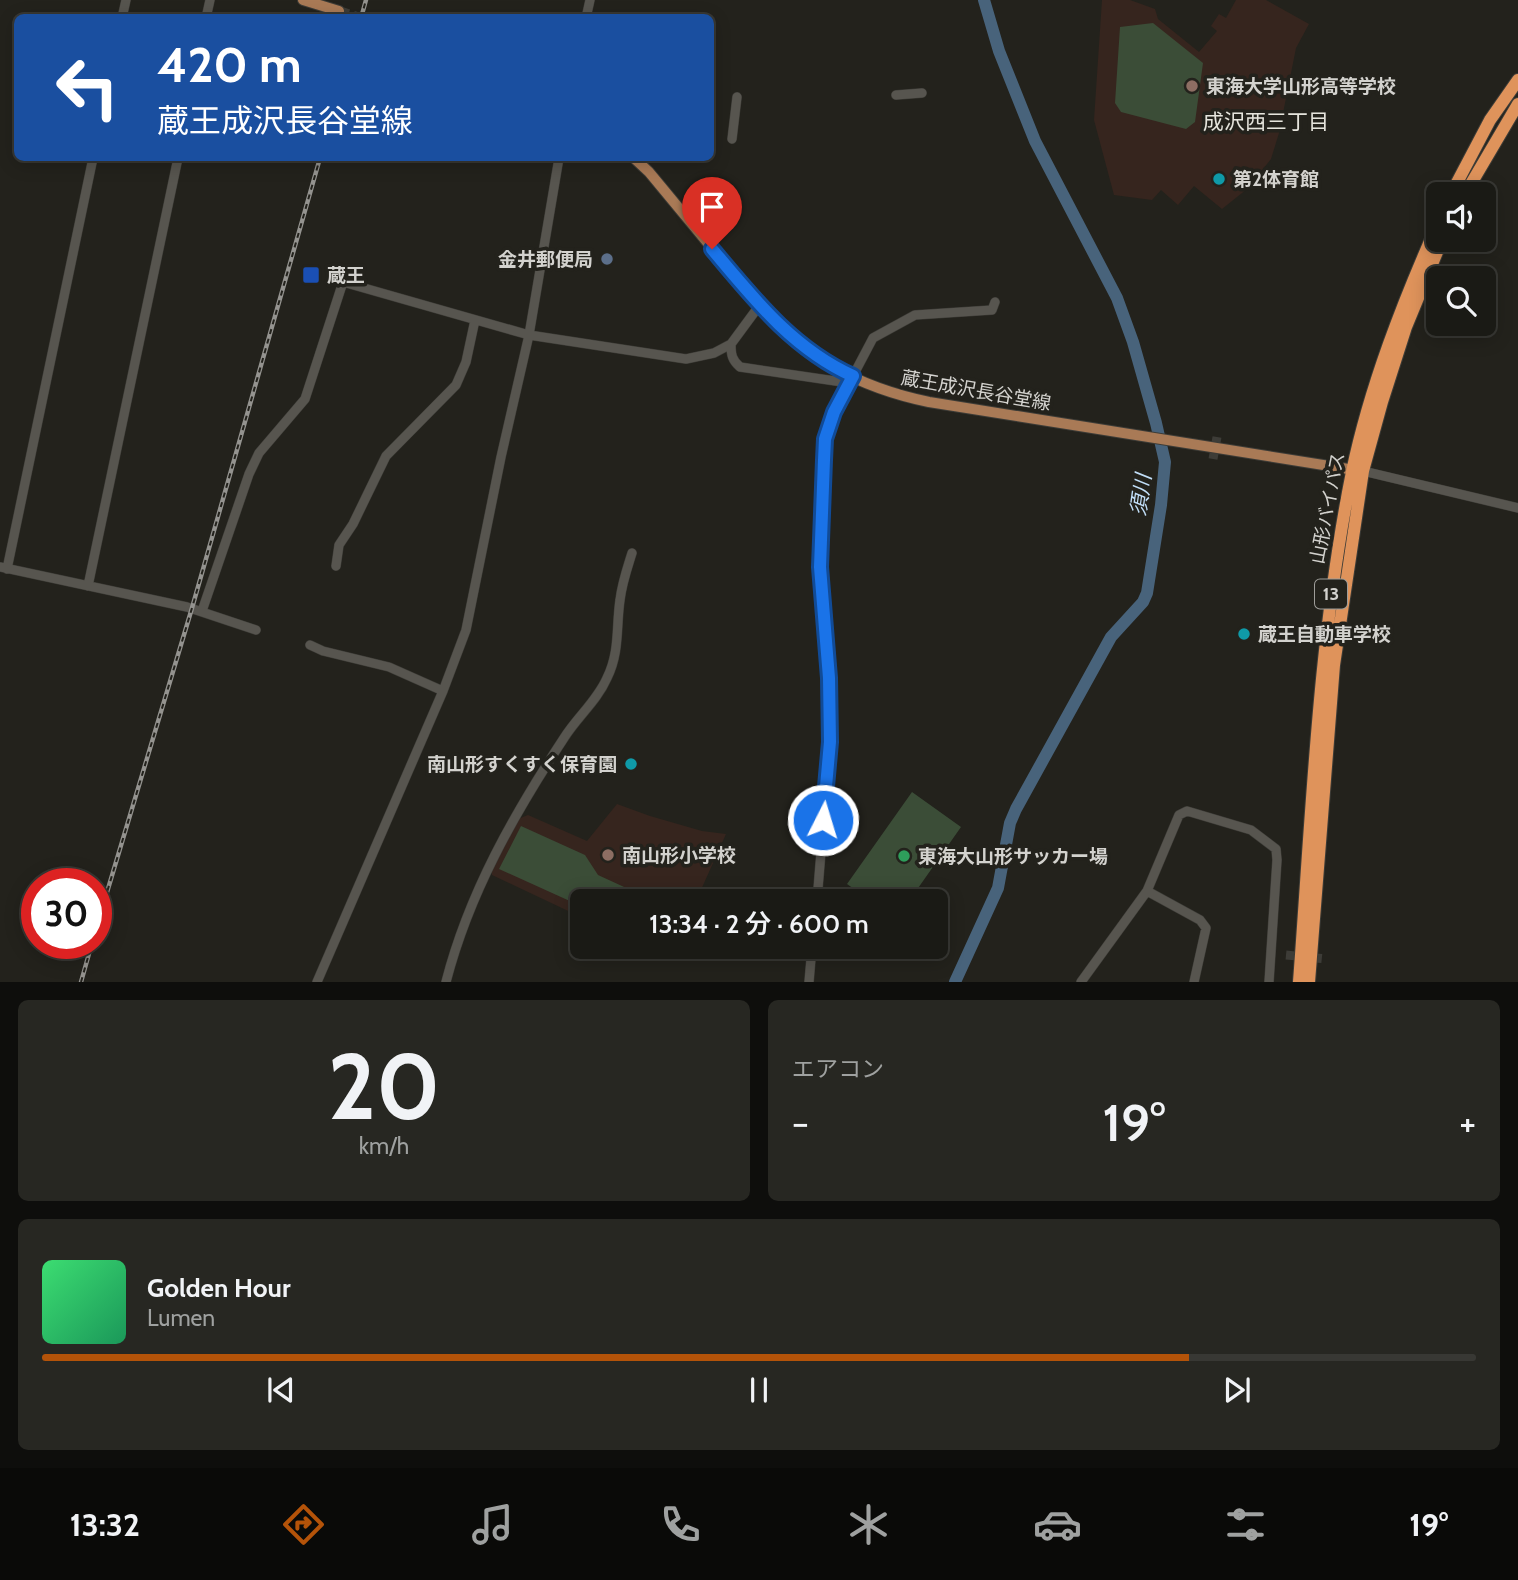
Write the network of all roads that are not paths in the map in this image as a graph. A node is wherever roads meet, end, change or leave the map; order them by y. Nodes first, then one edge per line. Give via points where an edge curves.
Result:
1 (303, 0) edge
2 (340, 11) dead end
3 (1518, 80) edge
4 (922, 93) dead end
5 (896, 96) dead end
6 (737, 97) dead end
7 (1518, 104) edge
8 (732, 139) dead end
9 (92, 161) edge
10 (177, 161) edge
11 (558, 161) edge
12 (637, 161) edge
13 (1457, 182) edge
14 (1472, 182) edge
15 (1426, 250) edge
16 (1437, 252) edge
17 (995, 302) dead end
18 (760, 306) junction
19 (475, 320) junction
20 (529, 335) junction
21 (731, 344) junction
22 (851, 379) junction
23 (1358, 470) junction
24 (1518, 508) edge
25 (632, 553) dead end
26 (337, 566) dead end
27 (4, 568) edge
28 (88, 586) junction
29 (202, 611) junction
30 (256, 630) dead end
31 (310, 645) dead end
32 (443, 691) junction
33 (818, 889) edge
34 (1147, 891) junction
35 (811, 959) edge
36 (321, 981) edge
37 (446, 982) edge
38 (809, 982) edge
39 (1081, 982) edge
40 (1194, 982) edge
41 (1269, 982) edge
42 (1299, 982) edge
43 (1310, 982) edge

1 - 2 main road
3 - 13 highway via 1490,120
4 - 5 street
6 - 8 street
7 - 14 highway
9 - 27 street
10 - 28 street
11 - 20 street
12 - 18 main road, 蔵王成沢長谷堂線
15 - 23 highway, 山形バイパス / 13 via 1392,334
16 - 23 highway, 山形バイパス / 13 via 1406,327
17 - 22 street via 992,310 906,318 873,338
18 - 21 street
18 - 22 main road, 蔵王成沢長谷堂線 via 802,346
19 - 20 street
19 - 26 street via 456,385 386,456 339,545
19 - 29 street via 343,282 305,399 259,453
20 - 21 street via 686,359
20 - 32 street via 473,607
21 - 22 street via 731,355 740,367
22 - 23 main road, 蔵王成沢長谷堂線 via 910,398
22 - 33 street via 825,439 820,577 830,742
23 - 24 street
23 - 42 highway, 山形バイパス / 13 via 1333,576 1321,677
23 - 43 highway, 山形バイパス / 13 via 1334,665
25 - 37 street via 623,581 618,643 609,674 565,736 494,854 454,950
27 - 28 street
28 - 29 street
29 - 30 street
31 - 32 street via 389,667
32 - 36 street
34 - 39 street
34 - 40 street via 1200,920 1206,928
34 - 41 street via 1179,815 1187,811 1260,836 1276,849 1277,860
35 - 38 street

